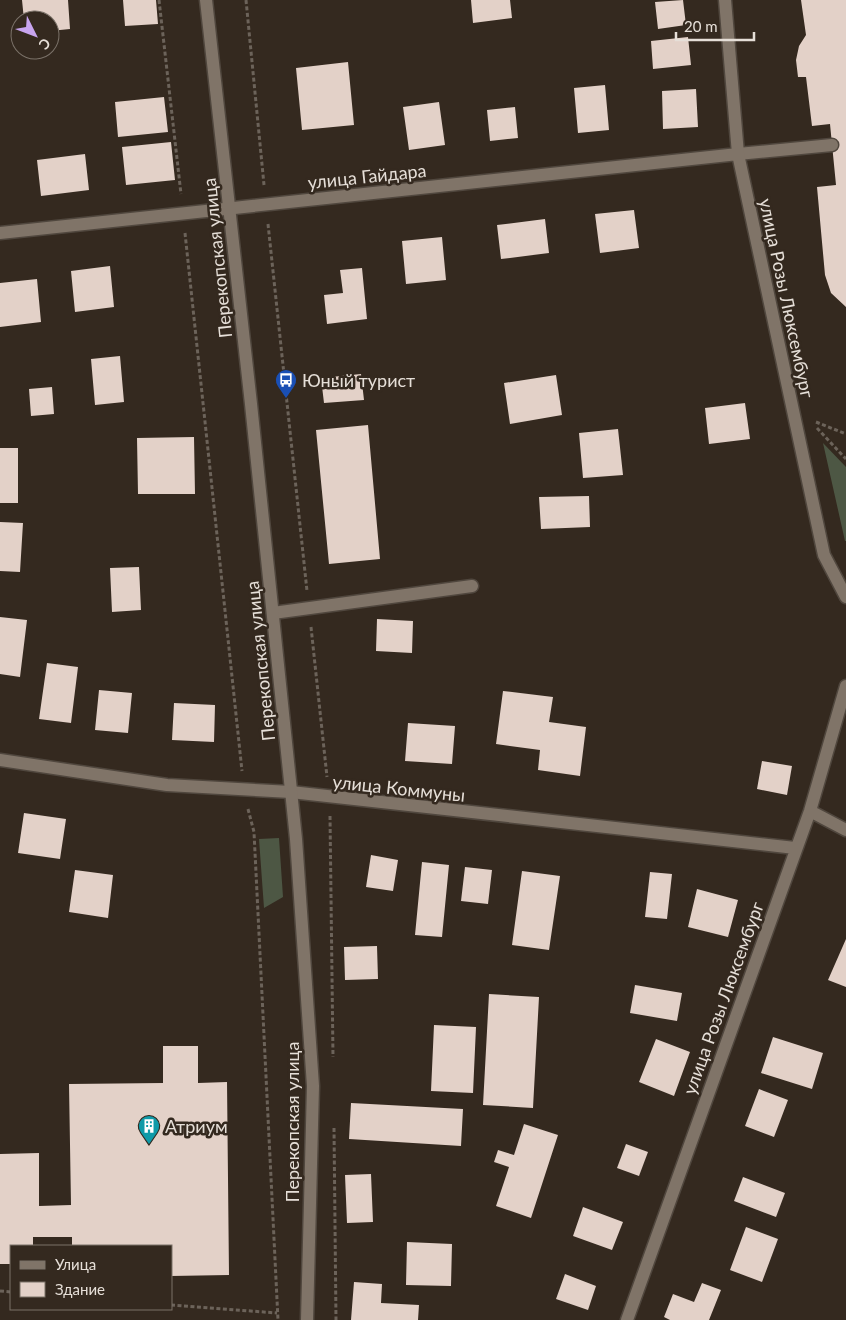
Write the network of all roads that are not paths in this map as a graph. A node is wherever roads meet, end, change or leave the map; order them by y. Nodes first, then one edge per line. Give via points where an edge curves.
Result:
1 (206, 0) edge
2 (724, 0) edge
3 (832, 145) dead end
4 (738, 154) junction
5 (229, 208) junction
6 (0, 233) edge
7 (472, 586) dead end
8 (846, 597) edge
9 (272, 613) junction
10 (846, 686) edge
11 (0, 760) edge
12 (291, 792) junction
13 (810, 811) junction
14 (846, 830) edge
15 (795, 848) junction
16 (307, 1320) edge
17 (627, 1320) edge

1 - 5 street, Перекопская улица
2 - 4 street, улица Розы Люксембург
3 - 4 street, улица Гайдара
4 - 5 street, улица Гайдара
4 - 8 street, улица Розы Люксембург via 824,555
5 - 6 street, улица Гайдара
5 - 9 street, Перекопская улица
7 - 9 street
9 - 12 street, Перекопская улица
10 - 13 street, улица Розы Люксембург
11 - 12 street, улица Коммуны via 167,785
12 - 15 street, улица Коммуны
12 - 16 street, Перекопская улица via 313,1086
13 - 14 street
13 - 15 street, улица Розы Люксембург
15 - 17 street, улица Розы Люксембург

